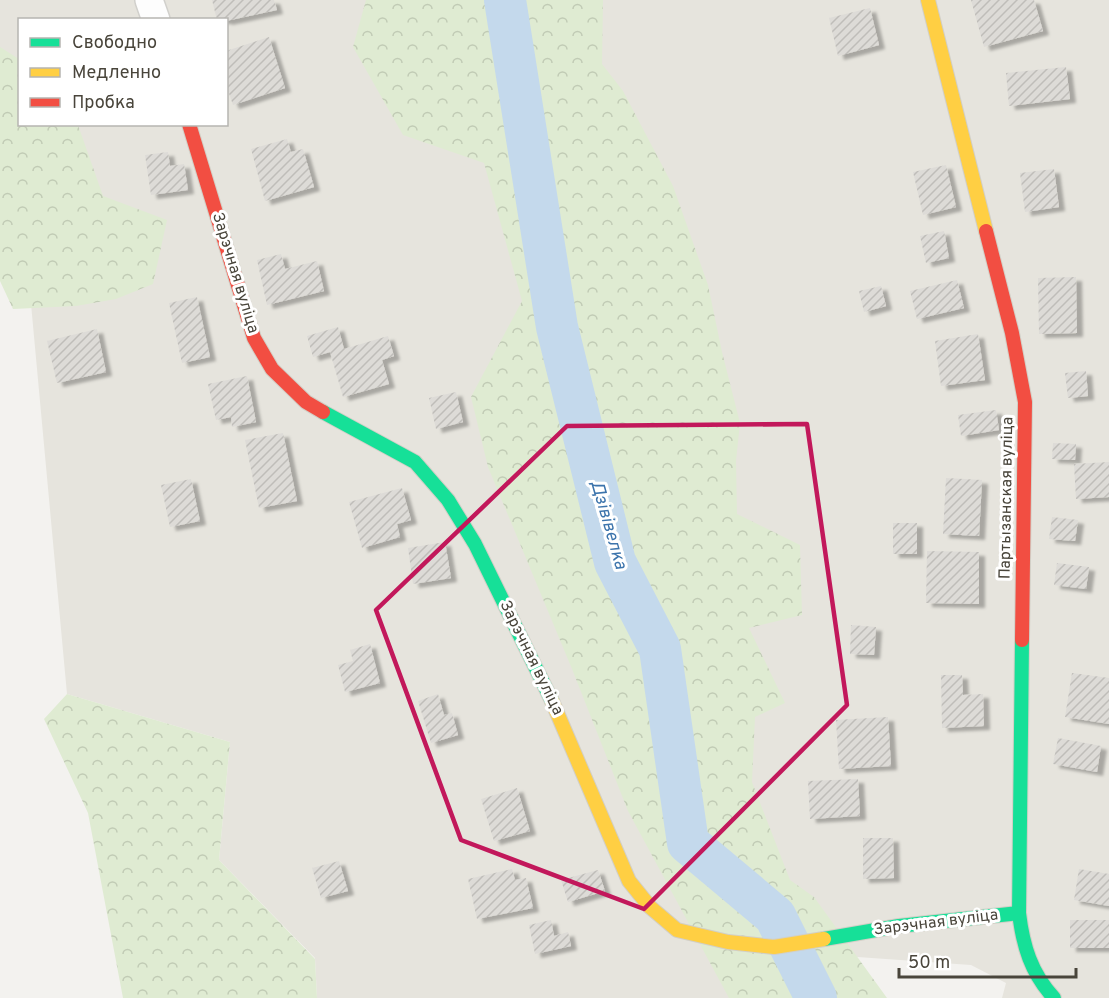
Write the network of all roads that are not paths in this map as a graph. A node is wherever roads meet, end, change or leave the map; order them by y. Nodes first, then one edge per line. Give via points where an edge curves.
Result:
1 (149, 0) edge
2 (928, 0) edge
3 (155, 18) edge
4 (190, 126) edge
5 (1019, 913) junction
6 (1054, 998) edge

1 - 3 street
2 - 5 street, Партызанская вуліца via 1012,333 1025,402
4 - 5 street, Зарэчная вуліца via 254,338 272,369 306,402 415,462 448,500 475,544 546,687 629,881 650,908 677,930 728,942 774,947 899,926
5 - 6 street, Партызанская вуліца via 1022,942 1036,977

